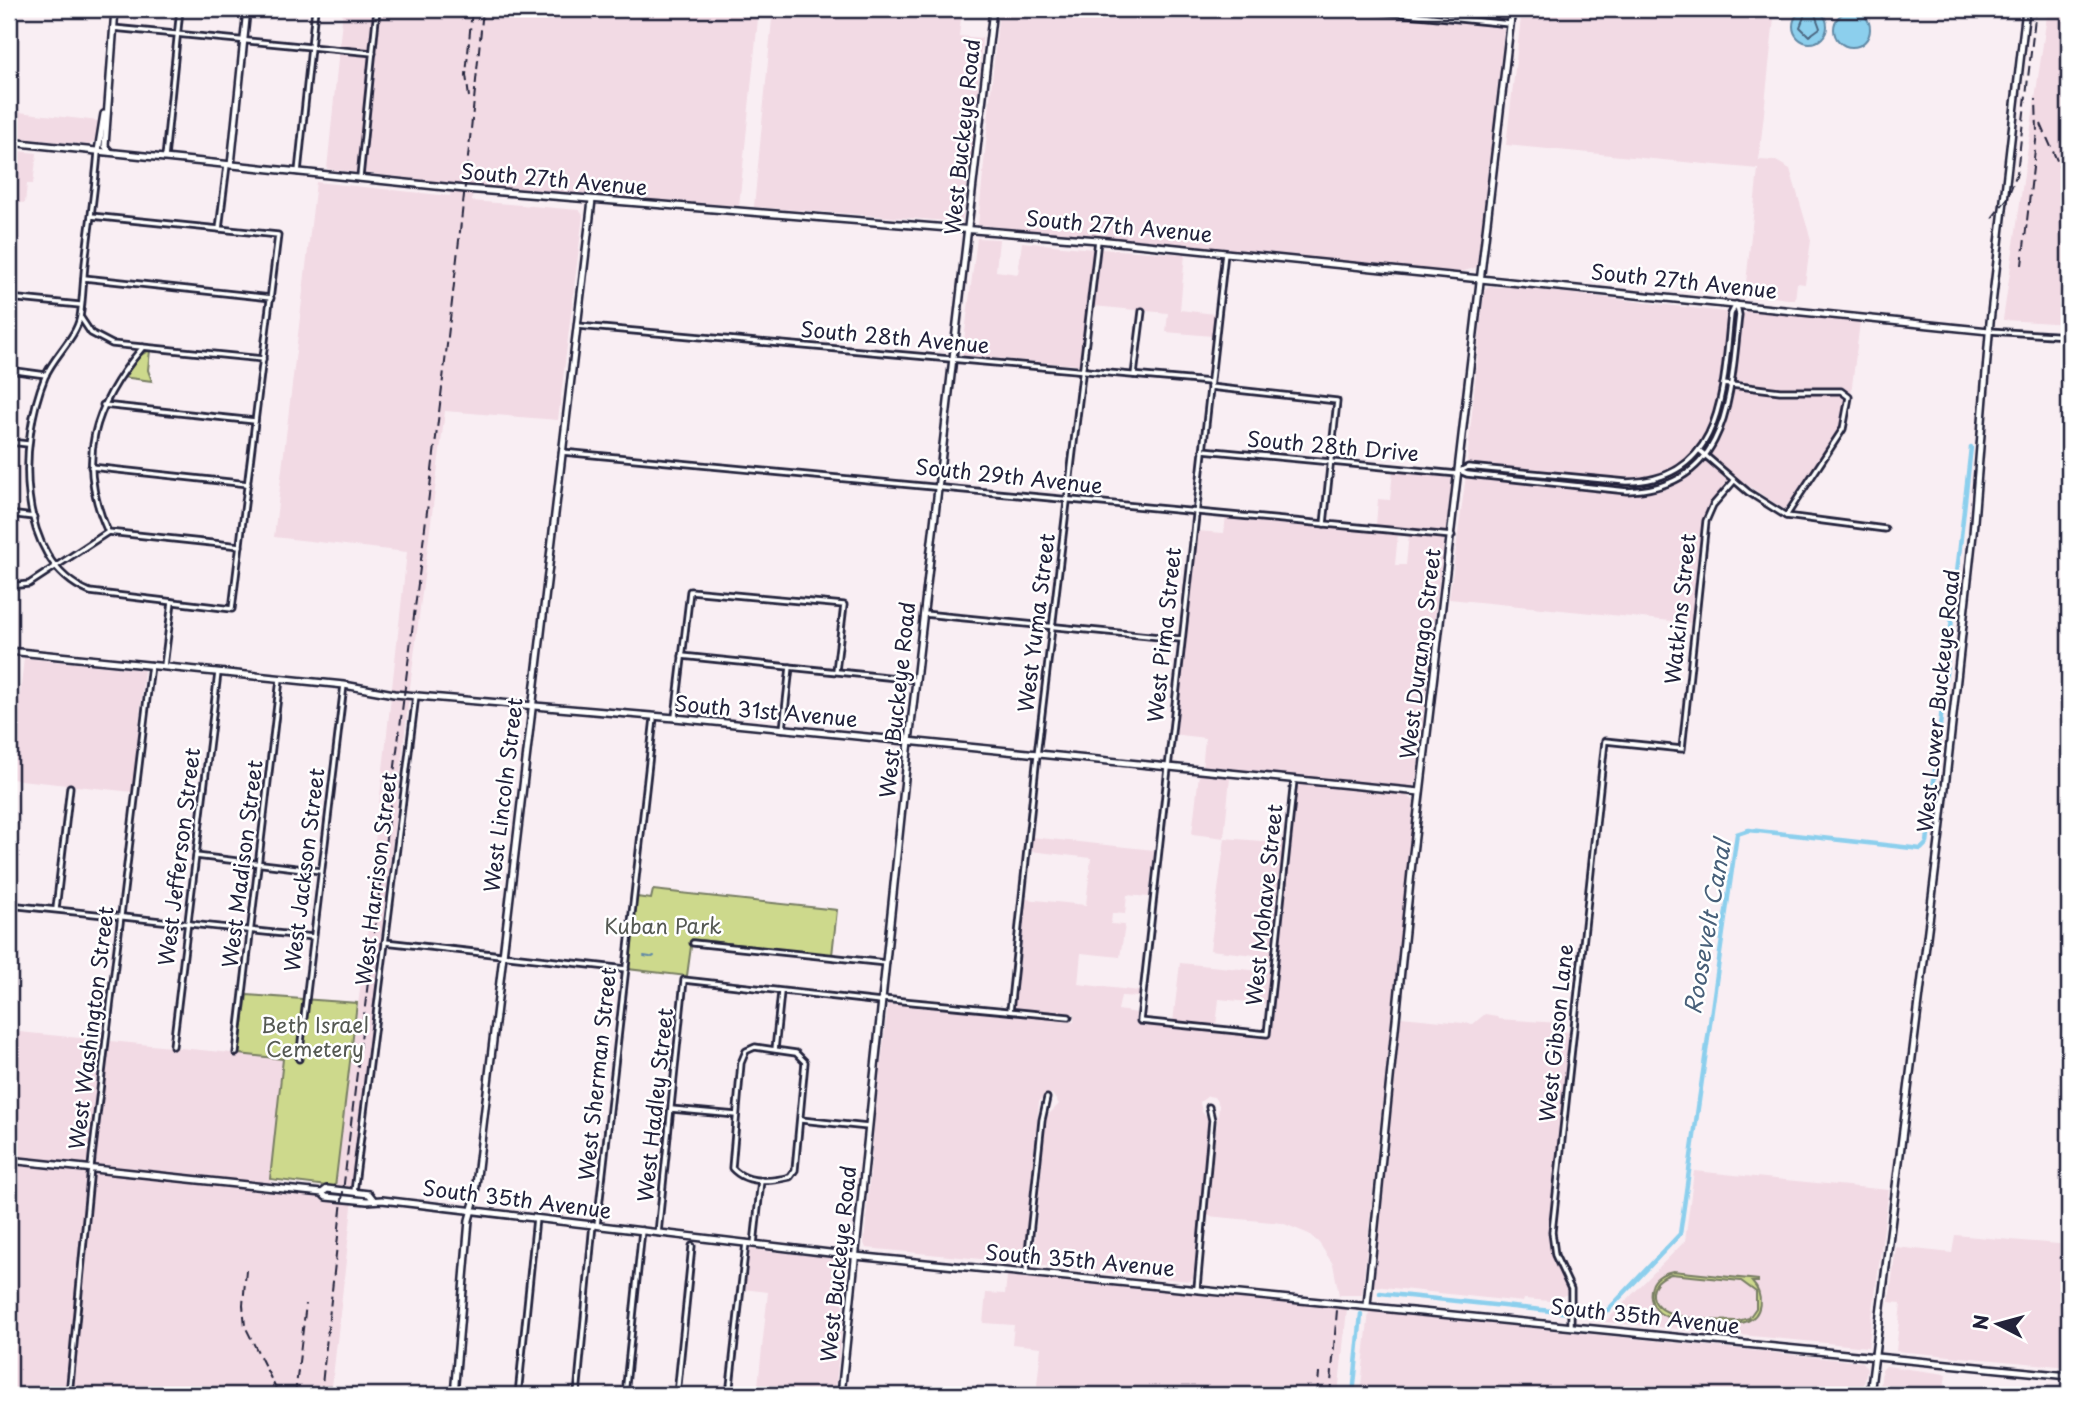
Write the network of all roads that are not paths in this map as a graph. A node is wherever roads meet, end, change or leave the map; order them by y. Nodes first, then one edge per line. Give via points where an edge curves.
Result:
1 (115, 9) edge
2 (180, 9) edge
3 (247, 9) edge
4 (315, 9) edge
5 (377, 9) edge
6 (993, 9) edge
7 (1357, 9) edge
8 (1512, 9) edge
9 (2026, 9) edge
10 (1382, 10) edge
11 (1510, 24) junction
12 (113, 28) junction
13 (178, 35) junction
14 (244, 41) junction
15 (311, 47) junction
16 (373, 53) junction
17 (106, 111) junction
18 (9, 142) edge
19 (98, 151) junction
20 (110, 152) junction
21 (165, 158) junction
22 (229, 165) junction
23 (299, 172) junction
24 (360, 178) junction
25 (592, 200) junction
26 (91, 216) junction
27 (219, 229) junction
28 (968, 230) junction
29 (1098, 240) junction
30 (1225, 253) junction
31 (84, 278) junction
32 (1481, 278) junction
33 (9, 298) edge
34 (271, 298) junction
35 (1736, 304) junction
36 (80, 305) junction
37 (1142, 311) dead end
38 (80, 317) junction
39 (578, 326) junction
40 (1989, 331) junction
41 (2069, 336) edge
42 (143, 347) junction
43 (954, 358) junction
44 (263, 359) junction
45 (9, 370) edge
46 (1082, 370) junction
47 (46, 375) junction
48 (1134, 375) junction
49 (1210, 384) junction
50 (1723, 384) junction
51 (1731, 385) junction
52 (103, 405) junction
53 (255, 421) junction
54 (9, 442) edge
55 (28, 444) junction
56 (1203, 450) junction
57 (1699, 450) junction
58 (562, 452) junction
59 (1705, 456) junction
60 (1331, 463) junction
61 (91, 467) junction
62 (1460, 473) junction
63 (1734, 481) junction
64 (248, 484) junction
65 (939, 486) junction
66 (1067, 498) junction
67 (1195, 510) junction
68 (9, 514) edge
69 (1786, 516) junction
70 (34, 517) junction
71 (1324, 524) junction
72 (1885, 529) dead end
73 (108, 532) junction
74 (1452, 536) junction
75 (240, 546) junction
76 (55, 566) junction
77 (9, 586) edge
78 (172, 602) junction
79 (924, 614) junction
80 (1052, 626) junction
81 (1181, 639) junction
82 (9, 651) edge
83 (682, 656) junction
84 (151, 665) junction
85 (164, 667) junction
86 (790, 667) junction
87 (836, 671) junction
88 (218, 672) junction
89 (280, 679) junction
90 (916, 680) junction
91 (344, 685) junction
92 (416, 695) junction
93 (531, 706) junction
94 (654, 718) junction
95 (675, 718) junction
96 (783, 729) junction
97 (1605, 741) joint
98 (909, 742) junction
99 (1037, 755) junction
100 (1166, 769) junction
101 (1294, 780) junction
102 (70, 787) dead end
103 (1420, 792) junction
104 (196, 856) junction
105 (259, 864) junction
106 (321, 871) junction
107 (9, 905) edge
108 (56, 909) junction
109 (121, 917) junction
110 (188, 924) junction
111 (250, 929) junction
112 (313, 937) junction
113 (385, 942) junction
114 (692, 943) dead end
115 (501, 956) junction
116 (886, 963) junction
117 (626, 969) junction
118 (781, 991) junction
119 (882, 1000) junction
120 (1010, 1011) junction
121 (1069, 1017) dead end
122 (1267, 1034) joint
123 (173, 1046) dead end
124 (775, 1050) junction
125 (236, 1053) dead end
126 (299, 1059) dead end
127 (1047, 1098) dead end
128 (1209, 1107) dead end
129 (671, 1109) junction
130 (736, 1115) junction
131 (800, 1121) junction
132 (868, 1126) junction
133 (9, 1160) edge
134 (91, 1168) junction
135 (761, 1180) junction
136 (354, 1192) junction
137 (322, 1193) junction
138 (373, 1199) junction
139 (471, 1211) junction
140 (536, 1217) junction
141 (595, 1225) junction
142 (642, 1230) junction
143 (658, 1233) junction
144 (746, 1243) junction
145 (754, 1244) junction
146 (692, 1246) dead end
147 (855, 1256) junction
148 (1026, 1272) junction
149 (1197, 1288) junction
150 (1367, 1305) junction
151 (1572, 1325) junction
152 (1875, 1357) junction
153 (2069, 1376) edge
154 (69, 1395) edge
155 (454, 1395) edge
156 (517, 1395) edge
157 (578, 1395) edge
158 (625, 1395) edge
159 (677, 1395) edge
160 (729, 1395) edge
161 (841, 1395) edge
162 (1870, 1395) edge

1 - 12 main road
2 - 13 street
3 - 14 main road
4 - 15 street
5 - 16 street
6 - 28 main road, West Buckeye Road
7 - 10 street
8 - 11 main road, West Durango Street
9 - 40 main road, West Lower Buckeye Road
10 - 11 street
11 - 32 main road, West Durango Street
12 - 13 street
12 - 17 main road
13 - 14 street
13 - 21 street
14 - 15 street
14 - 22 main road
15 - 16 street
15 - 23 street
16 - 24 street
17 - 19 main road
17 - 20 main road via 105,146
18 - 19 main road, South 27th Avenue
19 - 20 main road, South 27th Avenue
19 - 26 street
20 - 21 main road, South 27th Avenue
21 - 22 main road, South 27th Avenue
22 - 23 main road, South 27th Avenue
22 - 27 street
23 - 24 main road, South 27th Avenue
24 - 25 main road, South 27th Avenue
25 - 28 main road, South 27th Avenue
25 - 39 main road, West Lincoln Street
26 - 27 street
26 - 31 street
27 - 34 street via 278,235
28 - 29 main road, South 27th Avenue
28 - 43 main road, West Buckeye Road
29 - 30 main road, South 27th Avenue
29 - 46 street, West Yuma Street
30 - 32 main road, South 27th Avenue
30 - 49 street, West Pima Street
31 - 34 street
31 - 36 street
32 - 35 main road, South 27th Avenue
32 - 62 main road, West Durango Street
33 - 36 street
34 - 44 street
35 - 40 main road, South 27th Avenue
35 - 50 street
35 - 51 street via 1739,315
36 - 38 street
37 - 48 street
38 - 42 street via 91,333 112,344
38 - 47 street
39 - 43 street, South 28th Avenue
39 - 58 main road, West Lincoln Street
40 - 41 street, South 27th Avenue
40 - 152 main road, West Lower Buckeye Road via 1973,542
42 - 44 street
42 - 52 street via 120,374
43 - 46 street, South 28th Avenue
43 - 65 main road, West Buckeye Road
44 - 53 street
45 - 47 street
46 - 48 street, South 28th Avenue
46 - 66 street, West Yuma Street
47 - 55 street
48 - 49 street, South 28th Avenue
49 - 56 street, West Pima Street
49 - 60 street, South 28th Avenue via 1337,401
50 - 51 street
50 - 57 street via 1717,419
51 - 59 street via 1724,423
51 - 69 street via 1841,391 1849,397 1843,429
52 - 53 street
52 - 61 street via 93,436
53 - 64 street
54 - 55 street
55 - 70 street
56 - 60 street, South 28th Drive
56 - 67 street, West Pima Street
57 - 59 street
57 - 62 street via 1670,473 1642,481 1470,467
58 - 65 street, South 29th Avenue
58 - 93 main road, West Lincoln Street
59 - 62 street via 1679,477 1640,490
59 - 63 street
60 - 62 street, South 28th Drive
60 - 71 street
61 - 64 street
61 - 73 street
62 - 74 main road, West Durango Street
63 - 69 street
63 - 97 street, Watkins Street via 1706,521 1682,749
64 - 75 street
65 - 66 street, South 29th Avenue
65 - 79 main road, West Buckeye Road
66 - 67 street, South 29th Avenue
66 - 80 street, West Yuma Street
67 - 71 street, South 29th Avenue
67 - 81 street, West Pima Street
68 - 70 street
69 - 72 street
70 - 76 street
71 - 74 street, South 29th Avenue
73 - 75 street
73 - 76 street
74 - 103 main road, West Durango Street
75 - 78 street via 232,609
76 - 77 street via 25,586
76 - 78 street via 70,582 90,592
78 - 85 street
79 - 80 street
79 - 90 main road, West Buckeye Road
80 - 81 street
80 - 99 street, West Yuma Street
81 - 100 street, West Pima Street
82 - 84 main road, South 31st Avenue
83 - 86 street
83 - 87 street via 690,591 844,605
83 - 95 street
84 - 85 main road, South 31st Avenue
84 - 109 street, West Washington Street
85 - 88 main road, South 31st Avenue
86 - 87 street
86 - 96 street
87 - 90 street
88 - 89 main road, South 31st Avenue
88 - 104 street, West Jefferson Street
89 - 91 main road, South 31st Avenue
89 - 105 street, West Madison Street
90 - 98 main road, West Buckeye Road
91 - 92 main road, South 31st Avenue
91 - 106 street, West Jackson Street
92 - 93 main road, South 31st Avenue
92 - 113 street, West Harrison Street
93 - 94 main road, South 31st Avenue
93 - 115 main road, West Lincoln Street
94 - 95 main road, South 31st Avenue
94 - 117 street, West Sherman Street
95 - 96 main road, South 31st Avenue
96 - 98 main road, South 31st Avenue
97 - 151 street, West Gibson Lane via 1552,1232 1555,1255 1571,1289
98 - 99 main road, South 31st Avenue
98 - 116 main road, West Buckeye Road
99 - 100 main road, South 31st Avenue
99 - 120 street, West Yuma Street
100 - 101 main road, South 31st Avenue
100 - 122 street, West Pima Street via 1140,1021
101 - 103 main road, South 31st Avenue
101 - 122 street, West Mohave Street
102 - 108 street
103 - 150 main road, West Durango Street
104 - 105 street
104 - 110 street, West Jefferson Street
105 - 106 street
105 - 111 street, West Madison Street
106 - 112 street, West Jackson Street
107 - 108 street
108 - 109 street
109 - 110 street
109 - 134 street, West Washington Street
110 - 111 street
110 - 123 street, West Jefferson Street
111 - 112 street
111 - 125 street, West Madison Street
112 - 126 street, West Jackson Street
113 - 115 street
113 - 136 street, West Harrison Street
114 - 116 street
115 - 117 street
115 - 139 main road, West Lincoln Street
116 - 119 main road, West Buckeye Road
117 - 141 street, West Sherman Street
118 - 119 street
118 - 124 street
118 - 129 street, West Hadley Street via 684,980
119 - 120 street
119 - 132 main road, West Buckeye Road
120 - 121 street
124 - 130 street via 755,1047 746,1051
124 - 131 street via 796,1053 805,1062
127 - 148 street
128 - 149 street via 1212,1120
129 - 130 street
129 - 143 street, West Hadley Street
130 - 135 street via 732,1168 739,1176
131 - 132 street
131 - 135 street via 795,1170 790,1177
132 - 147 main road, West Buckeye Road
133 - 134 main road, South 35th Avenue
134 - 137 main road, South 35th Avenue
134 - 154 street, West Washington Street
135 - 145 street
136 - 137 main road via 327,1189
136 - 138 main road
137 - 138 main road, South 35th Avenue via 326,1197
138 - 139 main road, South 35th Avenue
139 - 140 main road, South 35th Avenue
139 - 155 main road, West Lincoln Street
140 - 141 main road, South 35th Avenue
140 - 156 street
141 - 142 main road, South 35th Avenue
141 - 157 street, West Sherman Street
142 - 143 main road, South 35th Avenue
142 - 158 street, West Hadley Street
143 - 144 main road, South 35th Avenue
144 - 145 main road, South 35th Avenue
144 - 160 street
145 - 147 main road, South 35th Avenue
146 - 159 street
147 - 148 main road, South 35th Avenue
147 - 161 main road, West Buckeye Road
148 - 149 main road, South 35th Avenue
149 - 150 main road, South 35th Avenue
150 - 151 main road, South 35th Avenue
151 - 152 main road, South 35th Avenue
152 - 153 main road, South 35th Avenue
152 - 162 main road, West Lower Buckeye Road

